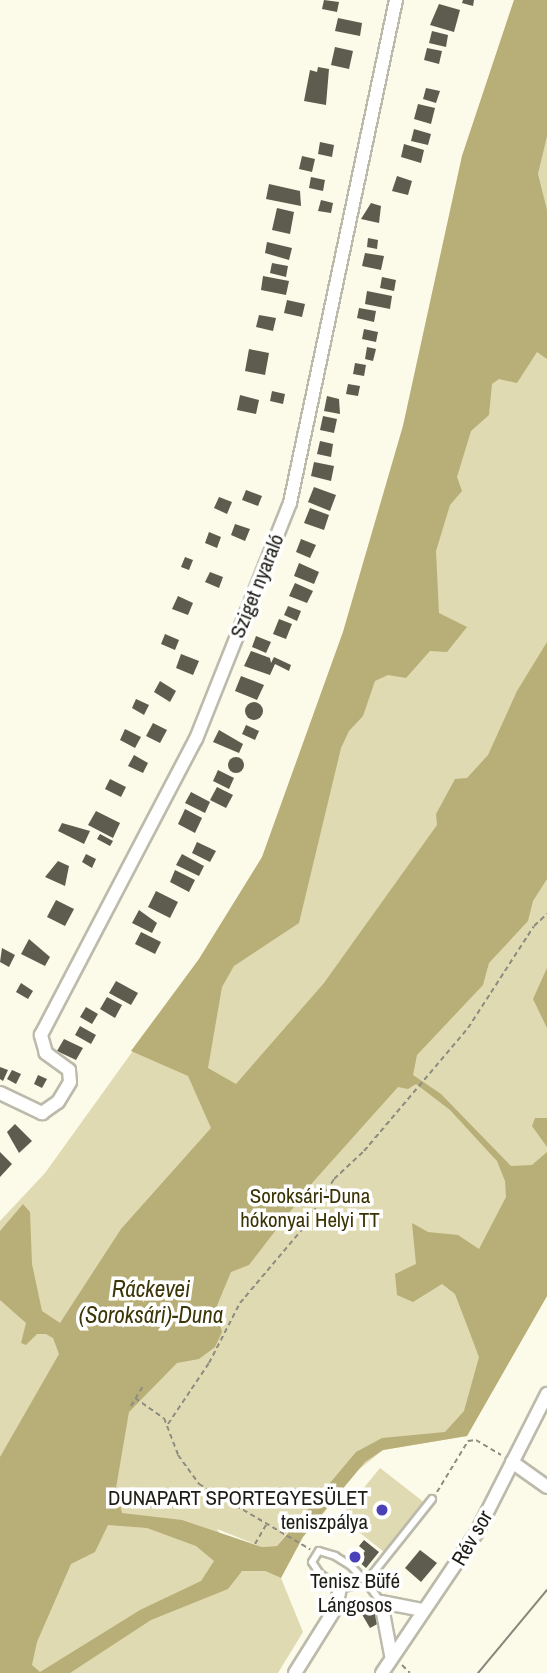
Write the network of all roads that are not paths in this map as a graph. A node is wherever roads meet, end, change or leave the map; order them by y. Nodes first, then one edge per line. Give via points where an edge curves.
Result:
1 (396, 0) edge
2 (0, 1093) edge
3 (547, 1394) edge
4 (512, 1462) junction
5 (547, 1488) edge
6 (432, 1499) road end
7 (359, 1575) junction
8 (366, 1582) junction
9 (340, 1589) junction
10 (381, 1602) junction
11 (423, 1609) junction
12 (391, 1655) junction
13 (295, 1673) edge
14 (382, 1673) edge

1 - 2 street, Sziget nyaraló via 290,503 196,739 41,1035 46,1053 69,1070 70,1082 58,1102 42,1112
3 - 4 street, Rév sor
4 - 5 street
4 - 11 street, Rév sor via 461,1560
6 - 8 lane
7 - 8 lane
7 - 9 lane via 352,1586
7 - 9 lane via 335,1556 319,1551 313,1567
8 - 10 lane
9 - 13 street via 335,1609
10 - 11 street
10 - 12 street
11 - 12 street, Rév sor
12 - 14 street, Rév sor

